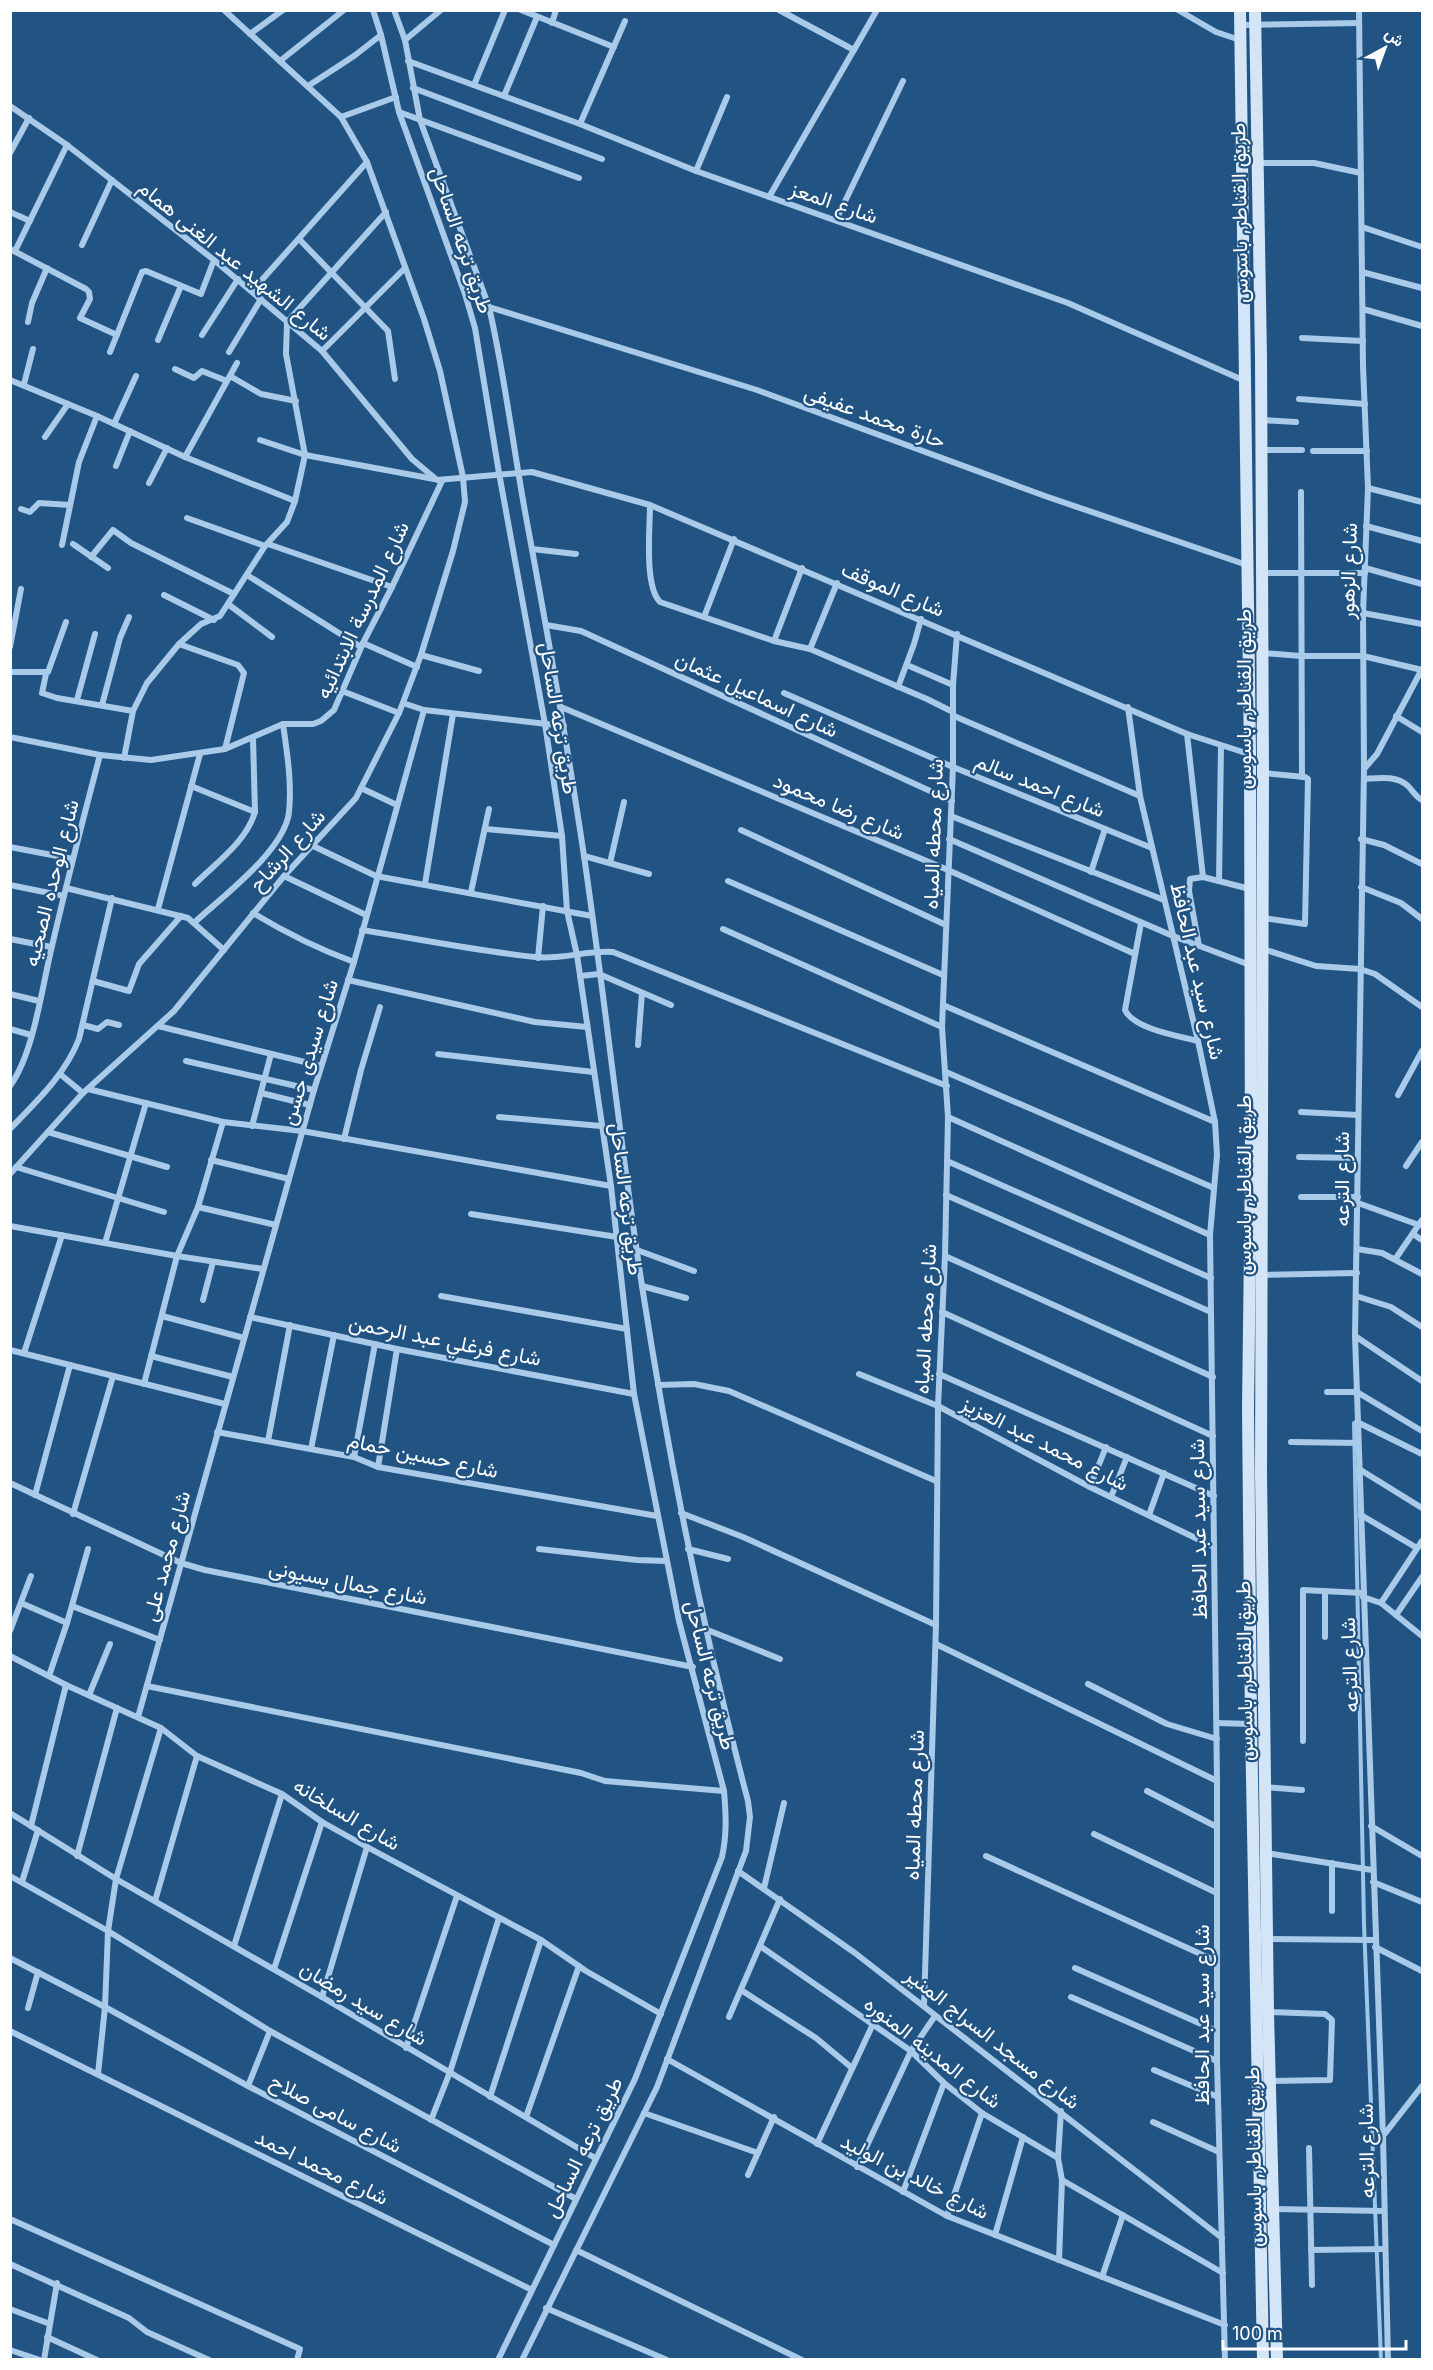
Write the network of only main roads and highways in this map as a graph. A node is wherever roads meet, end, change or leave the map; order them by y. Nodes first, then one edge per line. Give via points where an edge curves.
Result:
1 (1240, 10) edge
2 (1255, 10) edge
3 (1263, 2360) edge
4 (1277, 2360) edge

1 - 3 main road, طريق القناطر, باسوس via 1250,754 1251,1724
2 - 4 main road, طريق القناطر, باسوس via 1263,773 1261,1474

